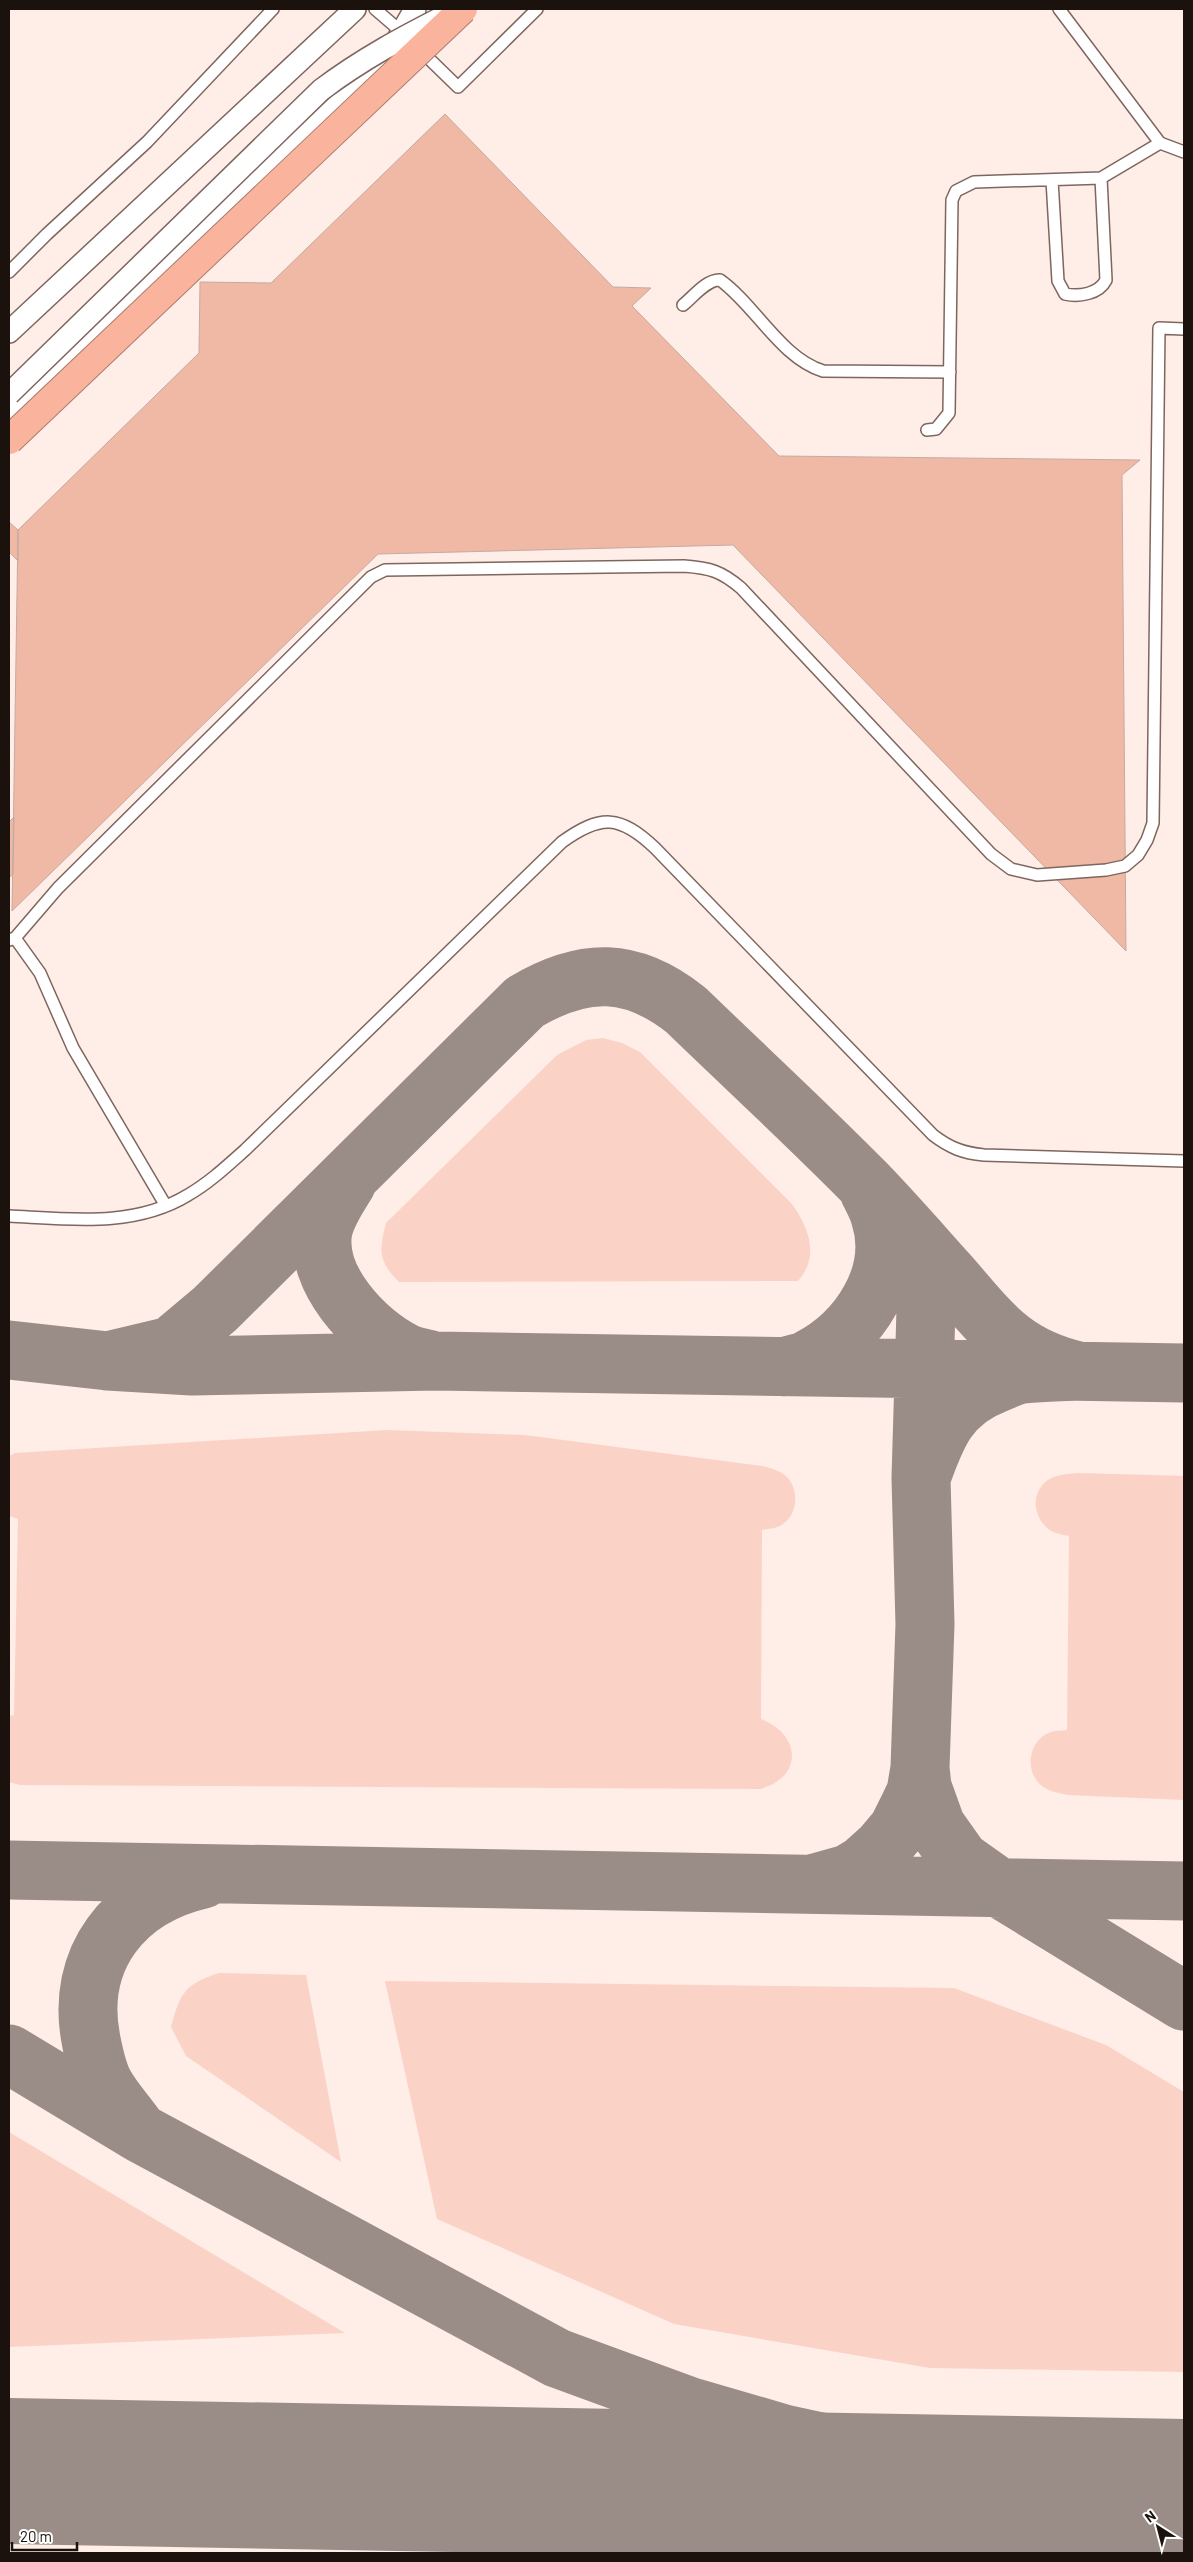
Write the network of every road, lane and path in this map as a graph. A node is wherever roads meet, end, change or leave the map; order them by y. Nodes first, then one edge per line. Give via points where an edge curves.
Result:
1 (273, 9) edge
2 (356, 9) edge
3 (375, 9) edge
4 (415, 9) edge
5 (462, 9) edge
6 (537, 9) edge
7 (1059, 9) edge
8 (402, 33) junction
9 (1160, 143) junction
10 (1184, 152) edge
11 (1102, 178) junction
12 (1052, 180) junction
13 (9, 272) edge
14 (683, 305) dead end
15 (1184, 329) edge
16 (9, 332) edge
17 (950, 372) junction
18 (9, 394) edge
19 (9, 415) edge
20 (927, 430) dead end
21 (9, 440) edge
22 (12, 939) edge
23 (1184, 1161) edge
24 (166, 1206) junction
25 (9, 1216) edge

1 - 13 lane via 147,142
2 - 16 street
3 - 8 lane
4 - 8 street
5 - 18 street, bridge via 392,42 354,64 321,90
5 - 21 highway, bridge
6 - 8 lane via 458,87
7 - 9 lane
8 - 19 street via 386,60
9 - 10 lane
9 - 11 lane
11 - 12 lane
11 - 12 lane via 1106,280 1093,293 1072,296 1065,294 1058,281
12 - 17 lane via 974,182 956,191 952,200
14 - 17 lane via 709,283 720,280 798,358 815,368 823,371
15 - 22 lane via 1159,328 1153,823 1148,840 1125,866 1037,875 1011,869 991,854 725,574 684,566 385,570 371,577 336,611 58,888
17 - 20 lane via 949,413 936,429
22 - 24 lane via 40,973 73,1048
23 - 24 lane via 984,1155 963,1153 947,1146 655,848 641,835 614,821 582,828 562,842 245,1150 211,1179
24 - 25 lane via 149,1213 107,1219

